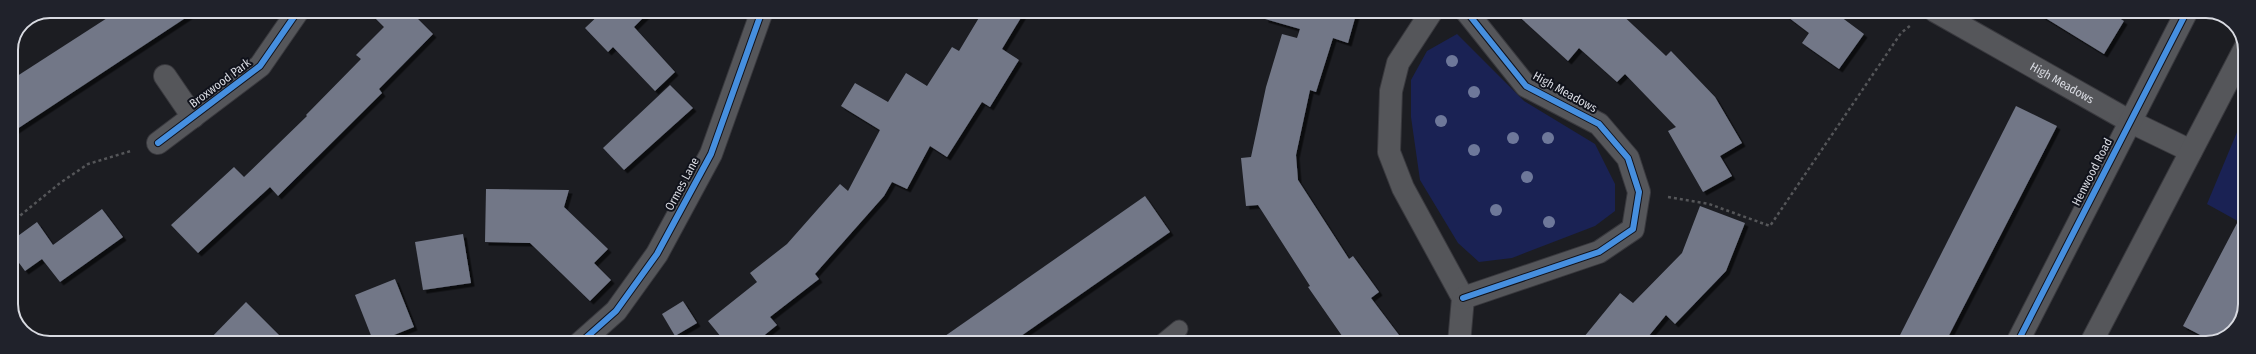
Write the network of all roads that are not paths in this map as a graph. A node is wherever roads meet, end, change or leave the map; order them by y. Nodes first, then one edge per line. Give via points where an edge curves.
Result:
1 (293, 18) edge
2 (760, 18) edge
3 (1427, 18) edge
4 (1472, 18) edge
5 (1947, 18) edge
6 (2183, 18) edge
7 (2238, 61) edge
8 (166, 76) dead end
9 (193, 117) junction
10 (2130, 122) junction
11 (158, 143) road end
12 (2191, 151) junction
13 (1463, 298) junction
14 (1179, 329) dead end
15 (588, 336) edge
16 (1170, 336) edge
17 (1460, 336) edge
18 (2021, 336) edge
19 (2095, 336) edge

1 - 9 street, Broxwood Park via 260,66
2 - 15 street, Ormes Lane via 711,154 657,254 616,311
3 - 13 street via 1398,63 1391,90 1389,152 1403,188
4 - 13 street, High Meadows via 1526,86 1599,124 1628,158 1640,192 1633,229 1598,252
5 - 10 street, High Meadows
6 - 10 street, Henwood Road
7 - 12 street
8 - 9 street, Broxwood Park
9 - 11 street, Broxwood Park
10 - 12 street, High Meadows
10 - 18 street, Henwood Road
12 - 19 street
13 - 17 street
14 - 16 lane

